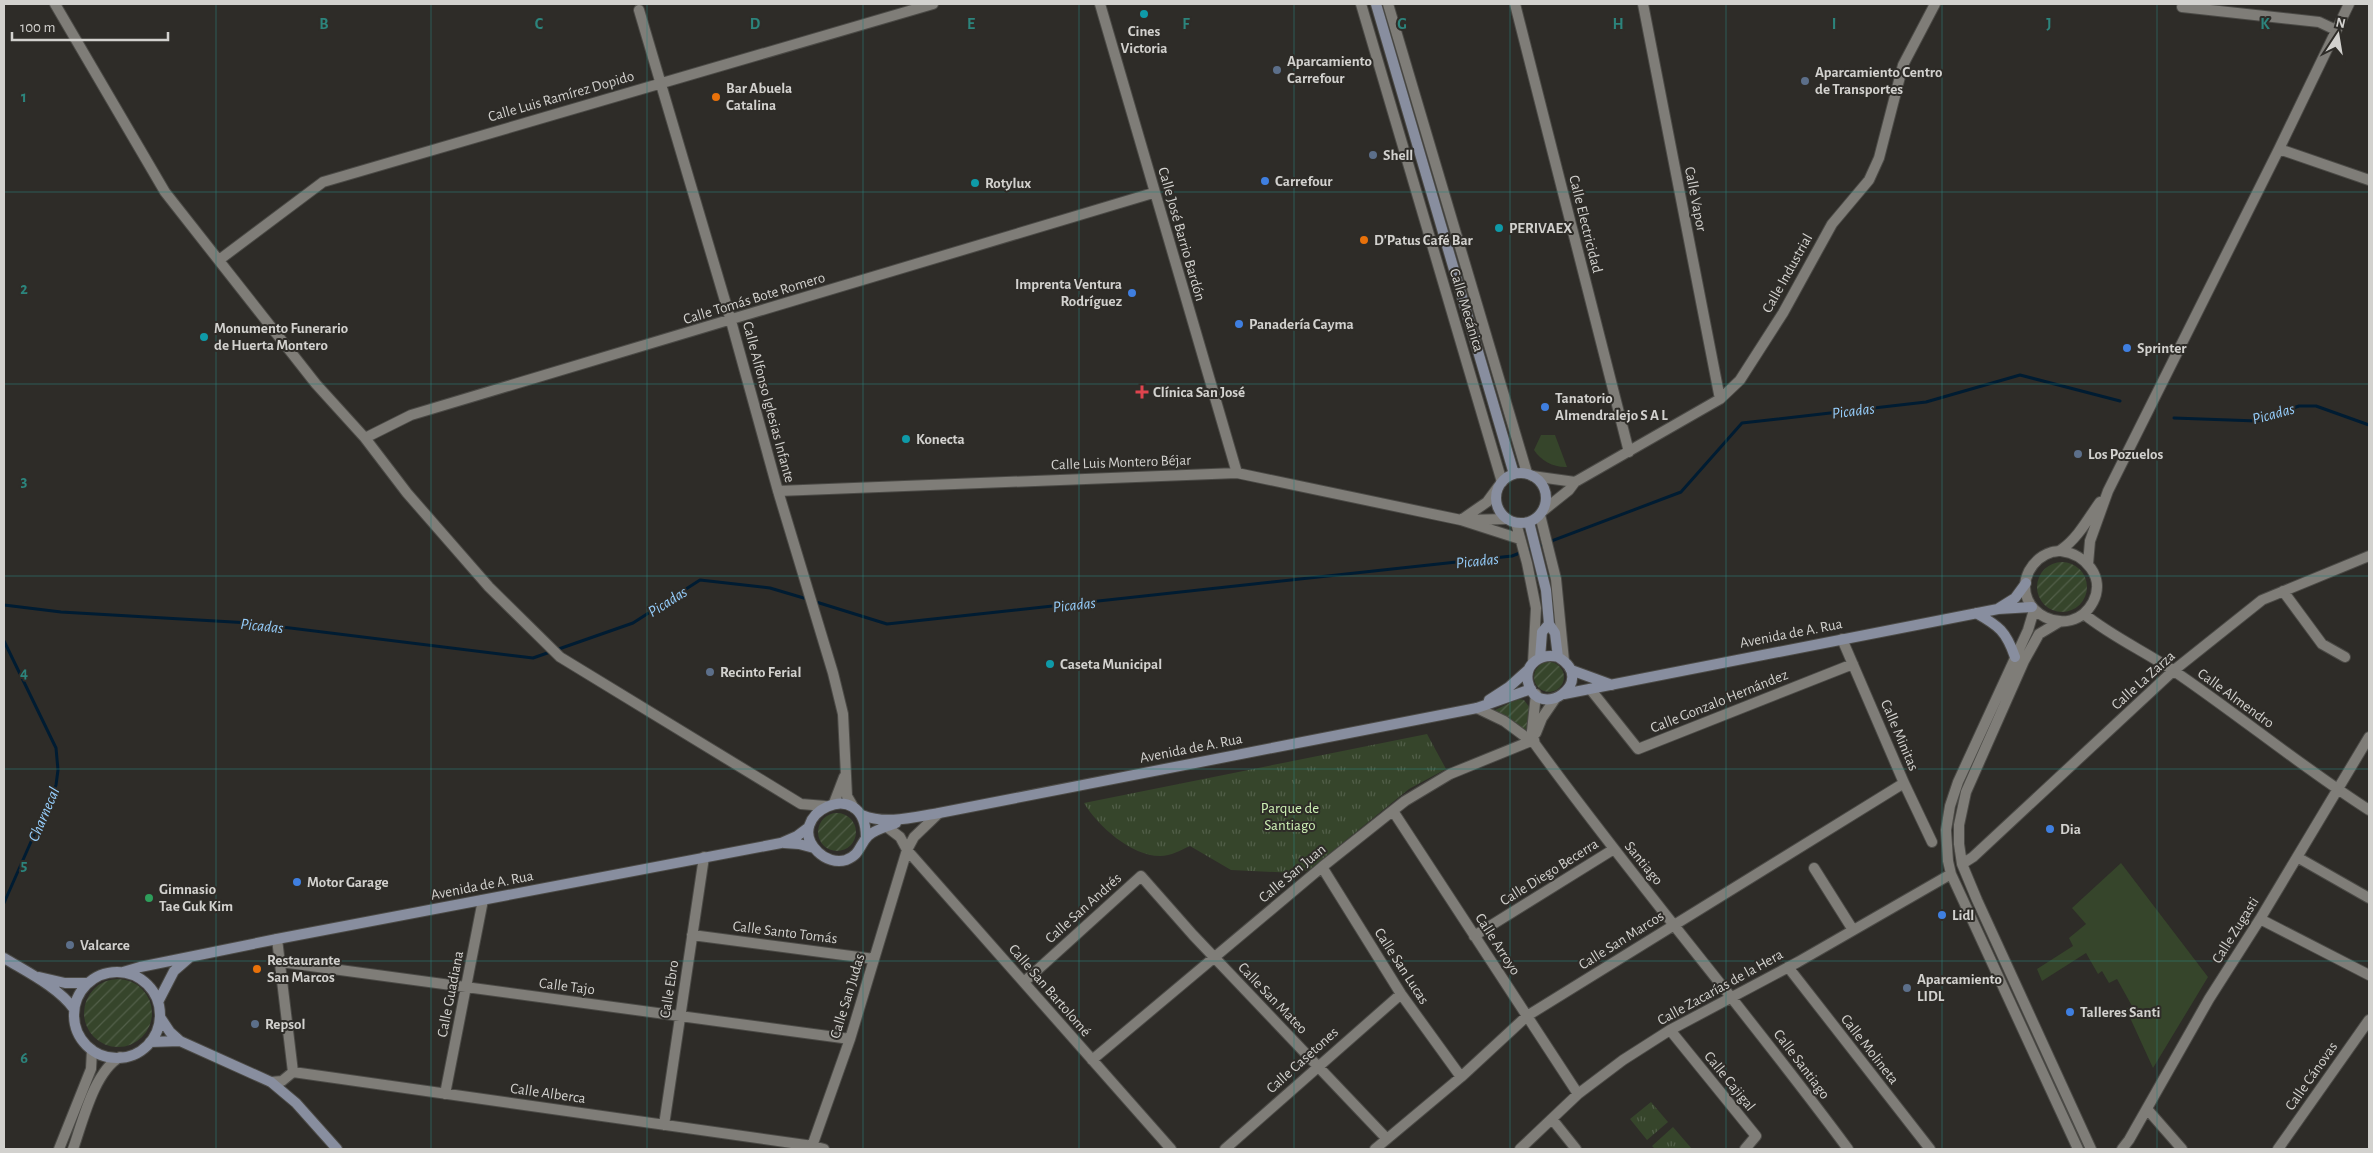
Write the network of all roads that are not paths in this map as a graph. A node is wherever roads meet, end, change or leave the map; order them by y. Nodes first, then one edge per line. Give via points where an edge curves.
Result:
1 (55, 4) edge
2 (933, 4) edge
3 (1100, 4) edge
4 (1360, 4) edge
5 (1376, 4) edge
6 (1388, 4) edge
7 (1515, 4) edge
8 (1643, 4) edge
9 (1935, 4) edge
10 (2349, 4) edge
11 (2182, 7) dead end
12 (639, 10) dead end
13 (2336, 30) junction
14 (661, 82) junction
15 (2279, 149) junction
16 (2369, 180) edge
17 (1154, 193) junction
18 (220, 260) junction
19 (731, 321) junction
20 (1720, 400) junction
21 (365, 438) junction
22 (1628, 452) junction
23 (1236, 473) junction
24 (1514, 474) junction
25 (1529, 474) junction
26 (1575, 482) junction
27 (1500, 484) junction
28 (778, 491) junction
29 (2108, 491) junction
30 (1542, 512) junction
31 (1461, 520) junction
32 (1511, 521) junction
33 (1529, 522) junction
34 (1521, 542) junction
35 (2061, 551) junction
36 (2369, 556) edge
37 (2088, 564) junction
38 (2026, 583) junction
39 (2284, 592) junction
40 (2033, 608) junction
41 (1998, 609) junction
42 (1976, 613) junction
43 (2084, 614) junction
44 (2059, 622) junction
45 (1549, 624) junction
46 (1842, 638) junction
47 (2015, 657) junction
48 (2344, 657) dead end
49 (1561, 659) junction
50 (1534, 663) junction
51 (1853, 664) junction
52 (1571, 670) junction
53 (2173, 671) junction
54 (1613, 685) junction
55 (1590, 690) junction
56 (1534, 692) junction
57 (1560, 696) junction
58 (1477, 708) junction
59 (2369, 737) edge
60 (1533, 743) junction
61 (844, 776) junction
62 (1904, 783) junction
63 (2337, 790) junction
64 (801, 804) junction
65 (829, 805) junction
66 (854, 808) junction
67 (2369, 810) edge
68 (1392, 811) junction
69 (939, 813) junction
70 (862, 816) junction
71 (910, 818) junction
72 (810, 824) junction
73 (887, 827) junction
74 (866, 837) junction
75 (914, 837) junction
76 (1932, 842) dead end
77 (781, 843) junction
78 (814, 848) junction
79 (1614, 849) junction
80 (907, 850) junction
81 (2297, 856) junction
82 (704, 857) junction
83 (1962, 864) junction
84 (1322, 867) junction
85 (1814, 868) dead end
86 (1951, 874) junction
87 (1140, 876) joint
88 (2369, 898) edge
89 (483, 900) junction
90 (2260, 919) junction
91 (1675, 924) junction
92 (1852, 930) junction
93 (692, 936) junction
94 (1474, 936) junction
95 (277, 939) junction
96 (189, 957) junction
97 (4, 958) edge
98 (874, 958) junction
99 (1214, 958) junction
100 (281, 962) junction
101 (1788, 967) junction
102 (123, 972) junction
103 (2369, 974) edge
104 (35, 977) junction
105 (1024, 982) junction
106 (86, 983) junction
107 (466, 989) junction
108 (1401, 994) junction
109 (1733, 998) junction
110 (158, 1002) junction
111 (74, 1009) junction
112 (680, 1016) junction
113 (1527, 1016) junction
114 (160, 1017) junction
115 (2369, 1020) edge
116 (1670, 1030) junction
117 (850, 1040) junction
118 (180, 1041) junction
119 (150, 1042) junction
120 (92, 1050) junction
121 (120, 1057) junction
122 (1092, 1060) junction
123 (1317, 1066) junction
124 (293, 1072) junction
125 (1461, 1077) junction
126 (271, 1082) junction
127 (445, 1094) junction
128 (1578, 1094) junction
129 (2147, 1109) junction
130 (1552, 1119) junction
131 (664, 1125) junction
132 (1387, 1139) junction
133 (2128, 1145) edge
134 (812, 1147) edge
135 (1842, 1147) edge
136 (59, 1149) edge
137 (73, 1149) edge
138 (337, 1149) edge
139 (824, 1149) edge
140 (1171, 1149) edge
141 (1225, 1149) edge
142 (1375, 1149) edge
143 (1520, 1149) edge
144 (1576, 1149) edge
145 (1745, 1149) edge
146 (1930, 1149) edge
147 (2078, 1149) edge
148 (2091, 1149) edge
149 (2122, 1149) edge
150 (2182, 1149) edge
151 (2278, 1149) edge

1 - 18 street via 165,192
2 - 14 street, Calle Luis Ramírez Dopido
3 - 17 street, Calle José Barrio Bardón
4 - 27 street, Calle Mecánica
5 - 24 street
6 - 25 street, Calle Mecánica
7 - 22 street, Calle Electricidad
8 - 20 street, Calle Vapor
9 - 20 street, Calle Industrial via 1903,65 1879,158 1869,180 1832,224 1740,380
10 - 13 street
11 - 13 street via 2319,22
12 - 14 street, Calle Alfonso Iglesias Infante
13 - 15 street
14 - 18 street, Calle Luis Ramírez Dopido via 323,182
14 - 19 street, Calle Alfonso Iglesias Infante
15 - 16 street
15 - 29 street
17 - 19 street, Calle Tomás Bote Romero
17 - 23 street, Calle José Barrio Bardón
18 - 21 street via 316,384
19 - 21 street, Calle Tomás Bote Romero via 411,415
19 - 28 street, Calle Alfonso Iglesias Infante
20 - 22 street, Calle Industrial
21 - 64 street via 407,493 490,588 560,657
22 - 26 street, Calle Industrial
23 - 28 street, Calle Luis Montero Béjar
23 - 31 street, Calle Luis Montero Béjar
24 - 25 street
24 - 27 street
25 - 26 street
25 - 30 street via 1544,487 1546,502
26 - 30 street, Calle Industrial
27 - 31 street via 1487,502
27 - 32 street via 1496,505
28 - 61 street, Calle Alfonso Iglesias Infante via 820,624 843,714
29 - 35 street via 2073,540
29 - 37 street via 2090,541
30 - 33 street
30 - 49 street via 1557,587
31 - 32 street, Calle Luis Montero Béjar
31 - 34 street, Calle Luis Montero Béjar
32 - 33 street
32 - 34 street
33 - 45 street via 1546,590
34 - 50 street via 1536,608
35 - 37 street via 2071,552
35 - 38 street via 2041,557 2031,568
36 - 39 street, Calle La Zarza
37 - 43 street via 2096,590
38 - 40 street
38 - 41 street, Avenida de A. Rua via 2015,598
39 - 48 street via 2322,644
39 - 53 street, Calle La Zarza via 2262,600
40 - 41 street, Avenida de A. Rua
40 - 44 street via 2041,616
40 - 47 street via 2028,630
41 - 42 street, Avenida de A. Rua
42 - 46 street, Avenida de A. Rua
42 - 47 street via 1998,626 2006,635
43 - 44 street
43 - 53 street, Calle Almendro
44 - 83 street via 2039,634 2024,661 1966,792 1959,825
45 - 49 street
45 - 50 street via 1542,632
46 - 51 street, Calle Minitas
46 - 54 street, Avenida de A. Rua
47 - 86 street via 1950,806 1946,830
49 - 50 street via 1546,656
49 - 52 street
50 - 56 street via 1528,683
50 - 58 street, Avenida de A. Rua via 1508,687
51 - 55 street, Calle Gonzalo Hernández via 1638,749
51 - 62 street, Calle Minitas
52 - 54 street
52 - 57 street via 1571,683
53 - 63 street, Calle Almendro
53 - 83 street, Calle La Zarza
54 - 55 street, Avenida de A. Rua
55 - 57 street, Avenida de A. Rua
56 - 57 street via 1542,698
56 - 58 street, Avenida de A. Rua
56 - 60 street
57 - 60 street via 1537,730
58 - 60 street, Santiago via 1504,721
58 - 69 street, Avenida de A. Rua
59 - 63 street, Calle Zugasti
60 - 68 street, Calle San Juan via 1450,774
60 - 79 street, Santiago
61 - 65 street, Calle Alfonso Iglesias Infante
61 - 66 street, Calle Alfonso Iglesias Infante via 847,796
62 - 76 street, Calle Minitas
62 - 91 street, Calle San Marcos
63 - 67 street, Calle Almendro
63 - 81 street, Calle Zugasti
64 - 65 street
64 - 72 street
65 - 66 street via 843,804
65 - 72 street via 817,812
66 - 70 street
68 - 84 street, Calle San Juan
68 - 94 street, Calle Arroyo
69 - 71 street, Avenida de A. Rua
69 - 75 street, Calle San Judas
70 - 71 street, Avenida de A. Rua via 873,820
70 - 74 street
71 - 73 street, Avenida de A. Rua
71 - 75 street
72 - 77 street, Avenida de A. Rua via 797,836
72 - 78 street via 809,838
73 - 74 street, Avenida de A. Rua
73 - 80 street via 900,837
74 - 78 street via 862,848 844,860 822,856
75 - 80 street, Calle San Judas
77 - 78 street, Avenida de A. Rua
77 - 82 street, Avenida de A. Rua
79 - 91 street, Santiago
79 - 94 street, Calle Diego Becerra
80 - 98 street, Calle San Judas
80 - 105 street, Calle San Bartolomé
81 - 88 street
81 - 90 street, Calle Zugasti
82 - 89 street, Avenida de A. Rua
82 - 93 street, Calle Ebro
83 - 148 street
84 - 99 street, Calle San Juan
84 - 108 street, Calle San Lucas
85 - 92 street
86 - 92 street, Calle Zacarías de la Hera
86 - 147 street
87 - 99 street, Calle San Mateo
87 - 105 street, Calle San Andrés
89 - 95 street, Avenida de A. Rua
89 - 107 street, Calle Guadiana
90 - 103 street
90 - 129 street, Calle Zugasti
91 - 109 street, Santiago
91 - 113 street, Calle San Marcos
92 - 101 street, Calle Zacarías de la Hera
93 - 98 street, Calle Santo Tomás
93 - 112 street, Calle Ebro
94 - 113 street, Calle Arroyo
95 - 96 street, Avenida de A. Rua
95 - 100 street
96 - 102 street, Avenida de A. Rua
96 - 110 street via 174,971
97 - 104 street
98 - 117 street, Calle San Judas
99 - 122 street, Calle San Juan
99 - 123 street, Calle San Mateo
100 - 107 street, Calle Tajo
100 - 124 street
101 - 109 street, Calle Zacarías de la Hera
101 - 146 street, Calle Molineta
102 - 106 street via 110,972
102 - 110 street via 139,978 150,987
104 - 106 street
104 - 111 street
105 - 122 street, Calle San Bartolomé
106 - 111 street
107 - 112 street, Calle Tajo
107 - 127 street, Calle Guadiana
108 - 123 street, Calle Casetones
108 - 125 street, Calle San Lucas
109 - 116 street, Calle Zacarías de la Hera
109 - 135 street, Calle Santiago
110 - 114 street
111 - 120 street via 74,1023 79,1036
112 - 117 street, Calle Tajo
112 - 131 street, Calle Ebro
113 - 125 street, Calle San Marcos
113 - 128 street, Calle Arroyo
114 - 118 street
114 - 119 street via 158,1029
115 - 151 street, Calle Cánovas
116 - 128 street, Calle Zacarías de la Hera
116 - 145 street, Calle Cajigal via 1756,1136
117 - 134 street, Calle San Judas
118 - 119 street
118 - 126 street
119 - 121 street via 139,1052
120 - 121 street via 102,1056
120 - 136 street via 91,1069
121 - 137 street via 111,1062 102,1074
122 - 140 street, Calle San Bartolomé
123 - 132 street, Calle San Mateo
123 - 141 street, Calle Casetones
124 - 126 street via 282,1081
124 - 127 street, Calle Alberca
125 - 132 street, Calle San Marcos
126 - 138 street via 296,1103
127 - 131 street, Calle Alberca
128 - 130 street, Calle Zacarías de la Hera
129 - 133 street, Calle Zugasti
129 - 150 street
130 - 143 street, Calle Zacarías de la Hera
130 - 144 street
131 - 134 street, Calle Alberca
132 - 142 street, Calle San Marcos
133 - 149 street, Calle Zugasti
134 - 139 street, Calle Alberca

